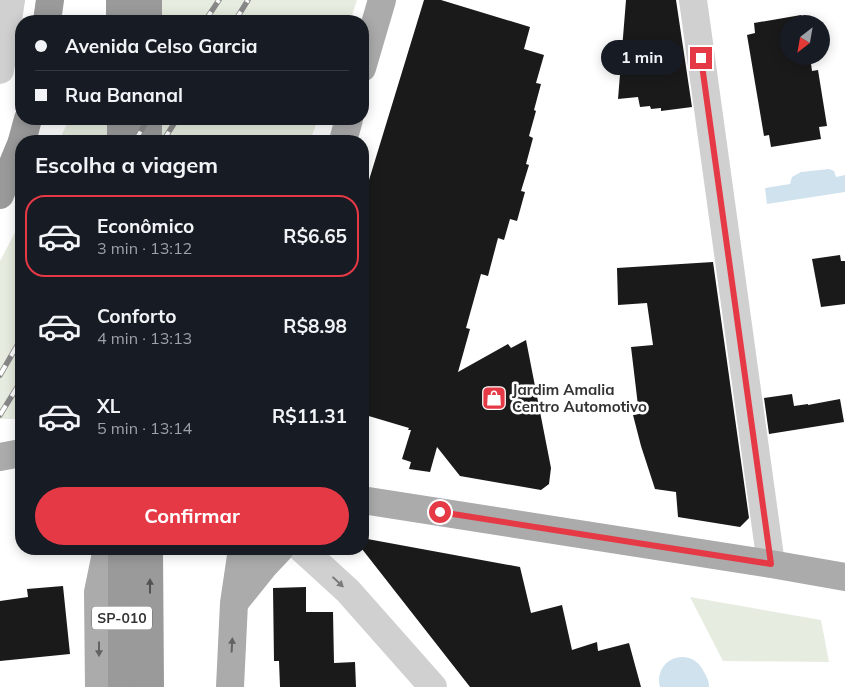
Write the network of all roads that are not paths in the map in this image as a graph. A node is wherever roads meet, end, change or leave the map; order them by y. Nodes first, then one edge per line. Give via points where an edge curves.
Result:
1 (11, 0) edge
2 (50, 0) edge
3 (120, 0) edge
4 (148, 0) edge
5 (382, 0) edge
6 (693, 0) edge
7 (48, 15) edge
8 (120, 15) edge
9 (148, 15) edge
10 (369, 44) edge
11 (0, 70) edge
12 (15, 160) edge
13 (0, 195) edge
14 (15, 454) edge
15 (0, 457) edge
16 (369, 501) edge
17 (106, 555) edge
18 (122, 555) edge
19 (149, 555) edge
20 (241, 555) edge
21 (274, 555) edge
22 (309, 555) edge
23 (771, 564) junction
24 (845, 577) edge
25 (234, 603) junction
26 (99, 687) edge
27 (122, 687) edge
28 (150, 687) edge
29 (230, 687) edge
30 (433, 687) edge

1 - 11 street
2 - 7 highway
3 - 8 highway
4 - 9 highway
5 - 10 main road
6 - 23 street
12 - 13 highway
14 - 15 main road
16 - 23 main road
17 -> 26 main road via 98,592
18 - 27 highway, SP-010
28 -> 19 highway, SP-010
20 - 25 main road
21 - 25 main road
22 -> 30 street via 348,591
23 - 24 main road
29 -> 25 main road

